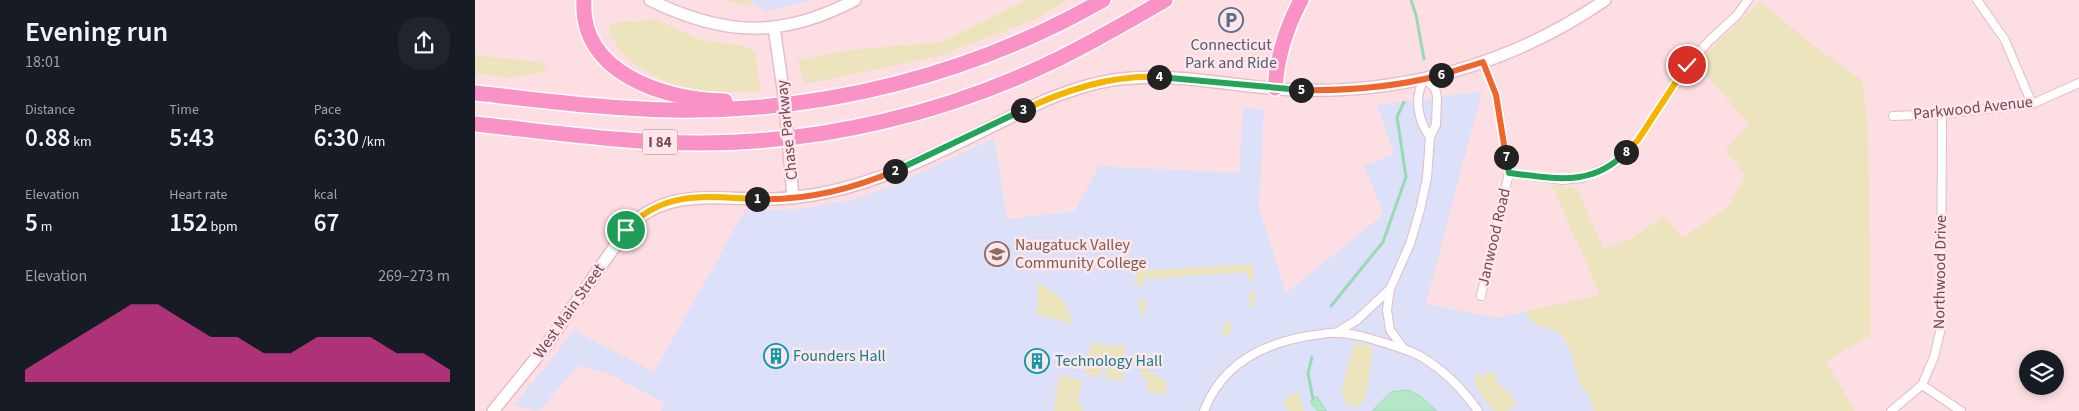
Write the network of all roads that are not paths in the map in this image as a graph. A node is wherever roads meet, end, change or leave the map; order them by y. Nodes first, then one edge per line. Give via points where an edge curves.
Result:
1 (584, 0) edge
2 (650, 0) edge
3 (855, 0) edge
4 (1103, 0) edge
5 (1165, 0) edge
6 (1301, 0) edge
7 (1605, 0) edge
8 (1748, 0) edge
9 (1977, 0) edge
10 (774, 28) junction
11 (1483, 62) junction
12 (1425, 79) junction
13 (2079, 82) edge
14 (1275, 88) junction
15 (475, 93) edge
16 (841, 96) junction
17 (2032, 104) junction
18 (1941, 114) junction
19 (1893, 116) dead end
20 (475, 124) edge
21 (1430, 137) junction
22 (1509, 173) junction
23 (793, 198) junction
24 (1390, 289) junction
25 (1481, 296) dead end
26 (1336, 332) junction
27 (1404, 349) junction
28 (1923, 385) junction
29 (493, 411) edge
30 (1204, 411) edge
31 (1477, 411) edge
32 (1891, 411) edge
33 (1961, 411) edge

1 - 16 highway via 587,30 601,53 622,73 649,88 718,101
2 - 10 main road via 702,22 739,28
3 - 10 main road via 826,13
4 - 16 highway, I 84 via 1041,33 977,59 912,80
5 - 20 highway, I 84 via 1086,45 1005,82 921,111 845,129 772,139 702,143 596,137
6 - 14 highway via 1281,49
7 - 11 main road, Chase Parkway via 1557,30
8 - 22 street via 1687,65 1638,140 1617,162 1583,178 1562,180
9 - 17 street via 2005,40
10 - 23 main road, Chase Parkway, bridge
11 - 12 main road, Chase Parkway
11 - 22 street, Janwood Road via 1496,95
12 - 14 main road, Chase Parkway via 1344,90
12 - 21 street via 1418,99 1421,122
12 - 21 street via 1435,88 1437,97 1436,125
13 - 17 street, Parkwood Avenue
14 - 23 main road, Chase Parkway via 1178,78 1110,80 1046,100 878,178 838,190
15 - 16 highway, I 84 via 671,110 771,107
17 - 18 street, Parkwood Avenue
18 - 19 street, Parkwood Avenue
18 - 28 street, Northwood Drive via 1941,328
21 - 24 street via 1427,178 1420,210 1410,244
22 - 25 street, Janwood Road
23 - 29 main road, West Main Street via 689,198 667,202 644,213 621,236 555,334
24 - 26 street via 1357,320
24 - 27 street via 1387,310 1390,330
26 - 27 street
26 - 30 street via 1294,338 1260,350 1224,377
27 - 31 street via 1449,377
28 - 32 street, Northwood Drive
28 - 33 street

